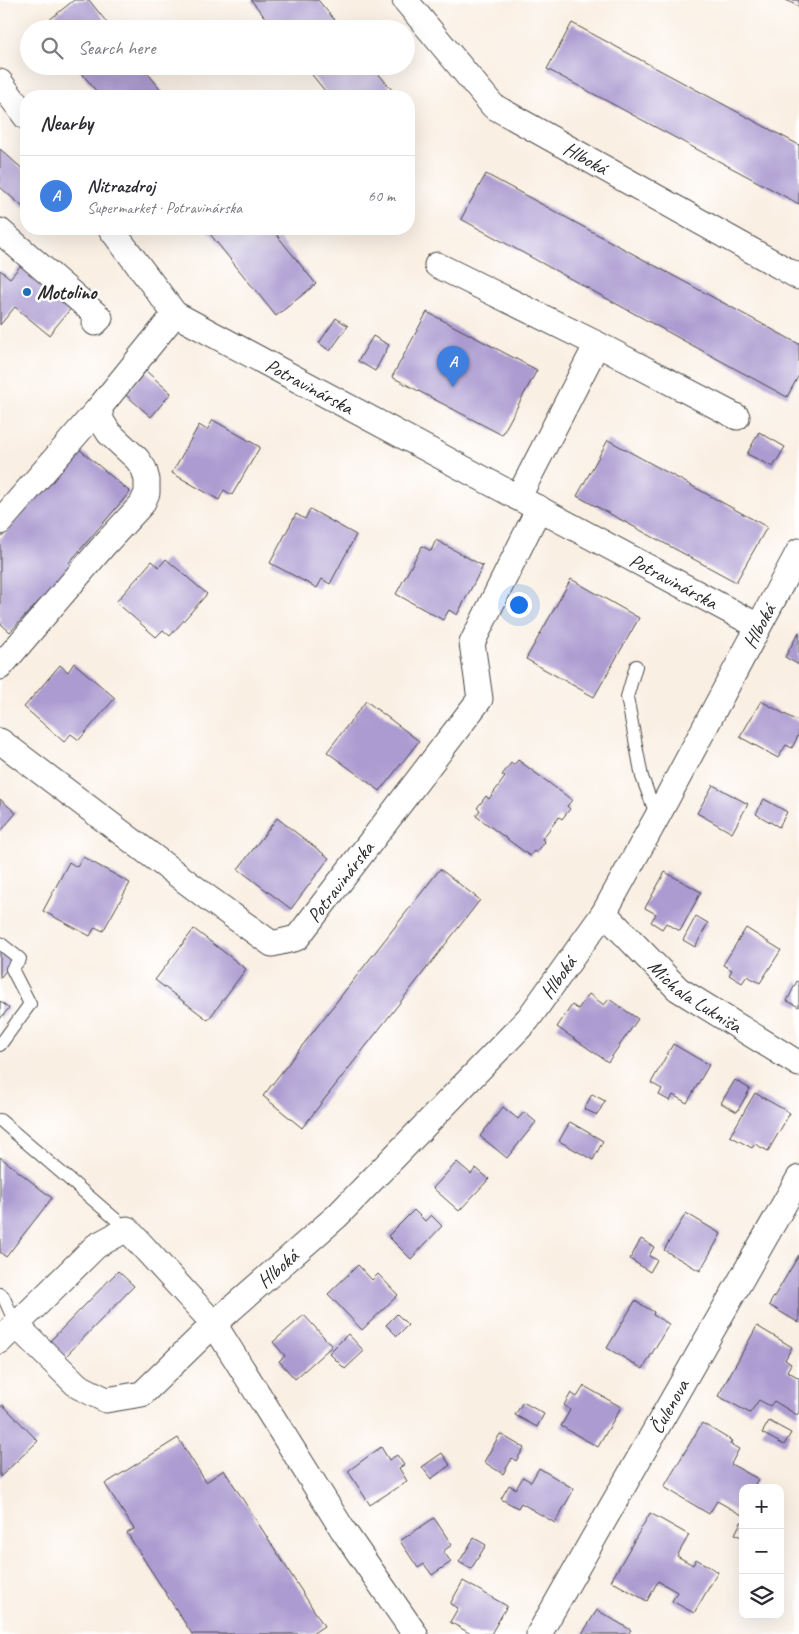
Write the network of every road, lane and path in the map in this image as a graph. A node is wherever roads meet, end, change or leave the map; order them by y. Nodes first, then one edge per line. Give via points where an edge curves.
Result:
1 (405, 0) edge
2 (0, 82) edge
3 (20, 109) edge
4 (0, 231) edge
5 (116, 235) edge
6 (437, 265) dead end
7 (799, 277) edge
8 (175, 314) junction
9 (95, 323) dead end
10 (597, 344) junction
11 (99, 408) junction
12 (737, 416) dead end
13 (528, 503) junction
14 (0, 522) edge
15 (799, 551) edge
16 (758, 626) junction
17 (636, 666) dead end
18 (0, 667) edge
19 (0, 741) edge
20 (657, 817) junction
21 (604, 913) junction
22 (0, 943) edge
23 (0, 1045) edge
24 (799, 1064) edge
25 (0, 1120) edge
26 (799, 1178) edge
27 (127, 1229) junction
28 (0, 1294) edge
29 (214, 1324) junction
30 (8, 1333) edge
31 (415, 1634) edge
32 (539, 1634) edge

1 - 7 street, Hlboká via 493,106
2 - 3 street
4 - 9 street via 100,318
5 - 8 street, Potravinárska
6 - 10 street
8 - 11 street
8 - 13 street, Potravinárska
10 - 12 street
10 - 13 street
11 - 14 street
11 - 18 street via 109,433 144,469 147,492 142,504
13 - 16 street, Potravinárska
13 - 19 street, Potravinárska via 472,643 480,699 297,938 272,944
15 - 16 street, Hlboká
16 - 20 street, Hlboká
17 - 20 lane via 627,696 642,777
20 - 21 street, Hlboká
21 - 24 street, Michala Lukniša via 678,989
21 - 29 street, Hlboká via 528,1019 338,1216
22 - 23 lane via 20,959 12,969 30,1004
25 - 27 lane
26 - 32 street, Čulenova
27 - 29 street
27 - 30 street via 96,1246
28 - 30 lane, Hlboká via 3,1296
29 - 30 street, Hlboká via 142,1394 106,1400 78,1386
29 - 31 street via 343,1530

